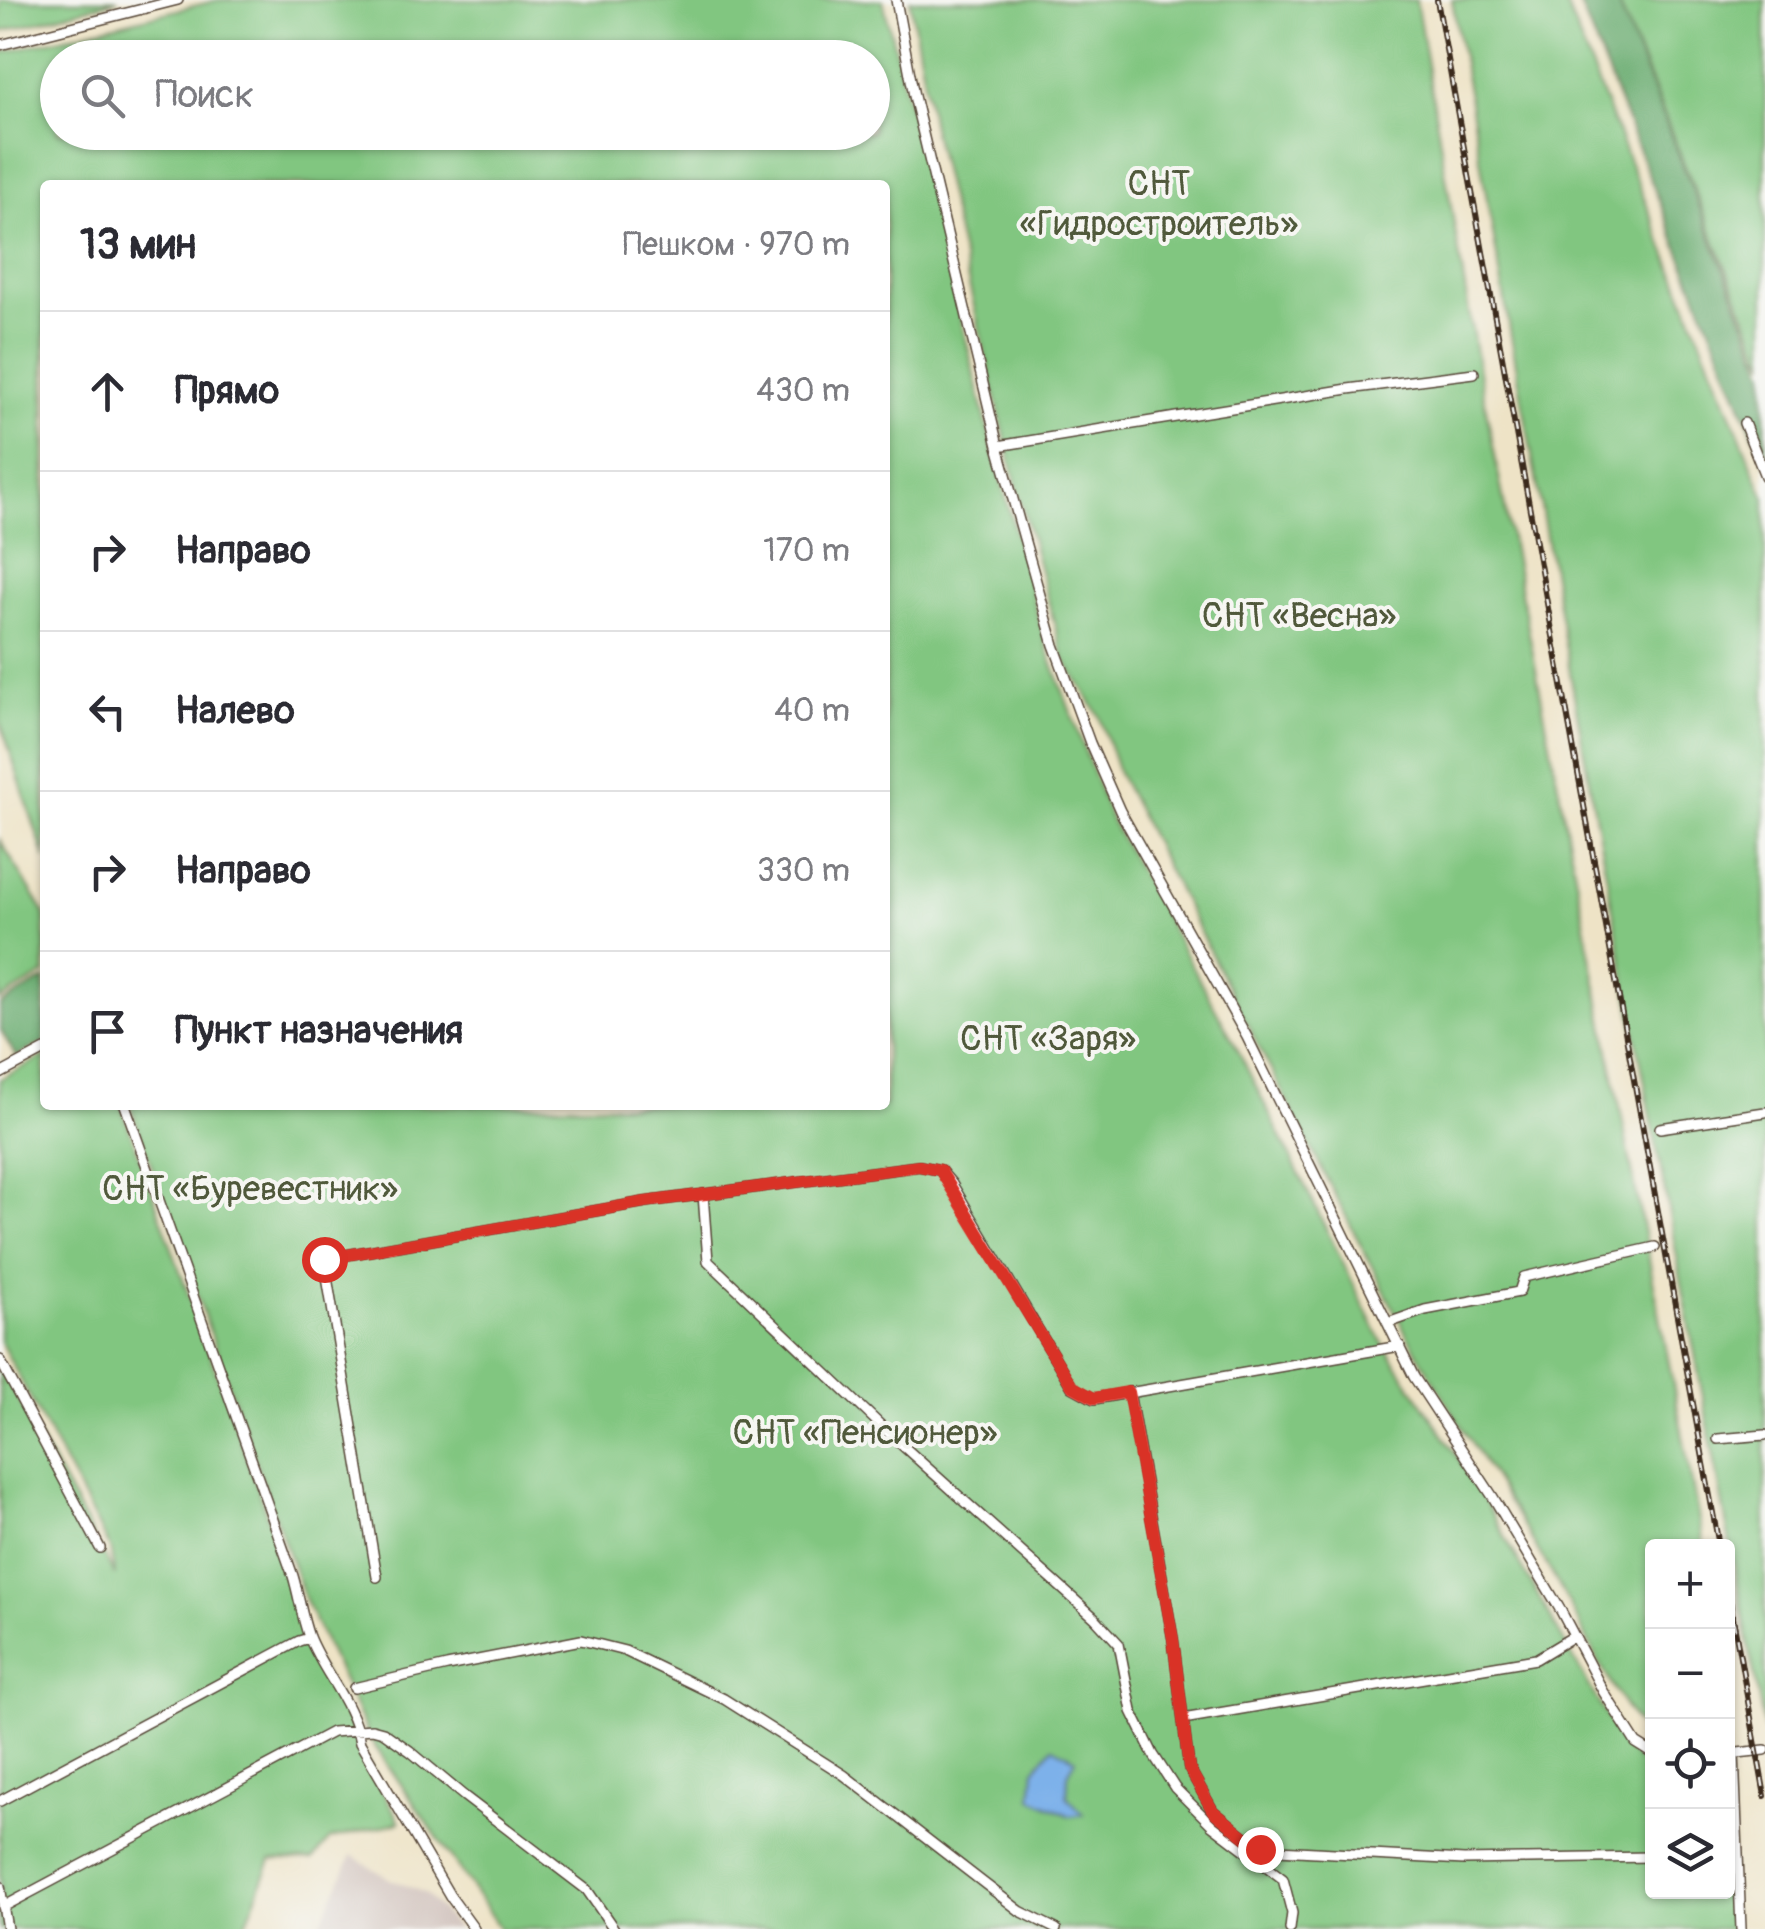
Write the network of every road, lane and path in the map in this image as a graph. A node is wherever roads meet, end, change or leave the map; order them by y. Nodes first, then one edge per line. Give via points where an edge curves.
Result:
1 (178, 0) edge
2 (896, 0) edge
3 (0, 45) edge
4 (1474, 373) dead end
5 (1744, 423) dead end
6 (998, 446) junction
7 (1765, 476) edge
8 (40, 1053) edge
9 (0, 1074) edge
10 (127, 1110) edge
11 (1765, 1112) edge
12 (1660, 1128) dead end
13 (704, 1194) junction
14 (1655, 1247) dead end
15 (1388, 1323) junction
16 (1400, 1346) junction
17 (0, 1360) edge
18 (1128, 1392) junction
19 (1765, 1435) edge
20 (1718, 1439) dead end
21 (100, 1548) dead end
22 (376, 1577) dead end
23 (1574, 1636) junction
24 (309, 1638) junction
25 (354, 1688) dead end
26 (1183, 1719) junction
27 (358, 1730) junction
28 (1645, 1750) edge
29 (1765, 1750) edge
30 (1735, 1754) edge
31 (0, 1801) edge
32 (1645, 1857) edge
33 (1735, 1880) edge
34 (0, 1886) edge
35 (3, 1908) junction
36 (8, 1929) edge
37 (474, 1929) edge
38 (614, 1929) edge
39 (1056, 1929) edge
40 (1290, 1929) edge
41 (1741, 1929) edge

1 - 3 street
2 - 6 street
4 - 6 street
5 - 7 street
6 - 15 street via 1054,645 1120,811 1247,1037
8 - 9 street
10 - 24 street via 294,1576
11 - 12 street
13 - 18 street via 919,1166 940,1170 1072,1386 1094,1398
13 - 22 street via 324,1259
13 - 40 street via 708,1262 1119,1644 1132,1711 1153,1754 1212,1825 1282,1879
14 - 15 street via 1524,1277 1520,1292
15 - 16 street
16 - 18 street
16 - 23 street
17 - 21 street
18 - 26 street
19 - 20 street
23 - 26 street via 1536,1659
23 - 28 street
24 - 27 street
24 - 31 street
25 - 39 street via 582,1640 624,1651 724,1699 844,1775 1020,1911
26 - 32 street via 1189,1768 1213,1811 1260,1849 1464,1860
27 - 35 street via 332,1732
27 - 37 street via 360,1744
27 - 38 street via 384,1732 410,1750 587,1890
29 - 30 street
33 - 41 street
34 - 35 street
35 - 36 street

